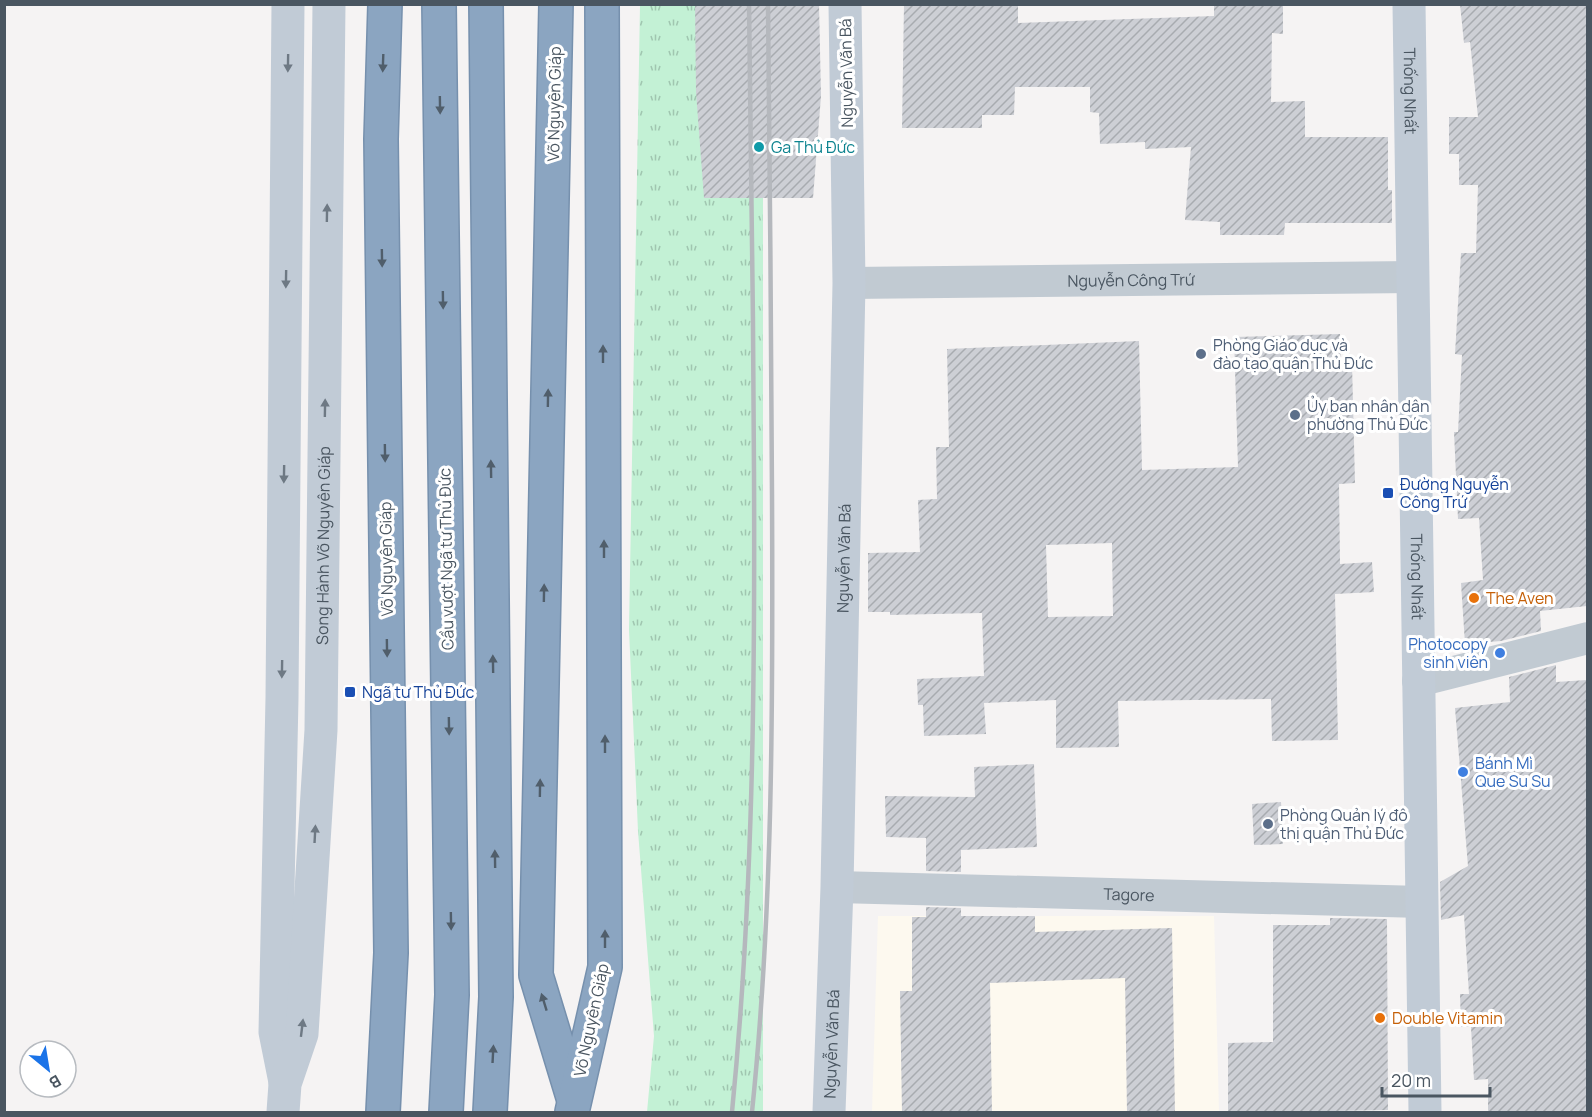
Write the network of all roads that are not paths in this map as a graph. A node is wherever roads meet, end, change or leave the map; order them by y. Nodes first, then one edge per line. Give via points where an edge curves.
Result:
1 (288, 4) edge
2 (329, 4) edge
3 (385, 4) edge
4 (439, 4) edge
5 (486, 4) edge
6 (556, 4) edge
7 (602, 4) edge
8 (845, 4) edge
9 (1409, 4) edge
10 (1413, 277) junction
11 (849, 283) junction
12 (1587, 638) edge
13 (1418, 681) junction
14 (837, 887) junction
15 (1422, 902) junction
16 (284, 1098) edge
17 (573, 1106) edge
18 (383, 1113) edge
19 (446, 1113) edge
20 (490, 1113) edge
21 (830, 1113) edge
22 (1425, 1113) edge

1 -> 16 main road, Song Hành Võ Nguyên Giáp via 275,1032
16 -> 2 main road, Song Hành Võ Nguyên Giáp via 302,1034 321,729
3 -> 18 highway, Võ Nguyên Giáp via 381,139 391,953
4 -> 19 highway, Cầu vượt Ngã tư Thủ Đức via 452,995
20 -> 5 highway via 496,997
17 -> 6 highway, Võ Nguyên Giáp via 536,975
17 -> 7 highway, Võ Nguyên Giáp via 605,967
8 - 11 main road, Nguyễn Văn Bá
9 - 10 main road, Thống Nhất
10 - 11 street, Nguyễn Công Trứ
10 - 13 main road, Thống Nhất
11 - 14 main road, Nguyễn Văn Bá
12 - 13 street
13 - 15 main road, Thống Nhất
14 - 15 street, Tagore
14 - 21 main road, Nguyễn Văn Bá
15 - 22 main road, Thống Nhất

